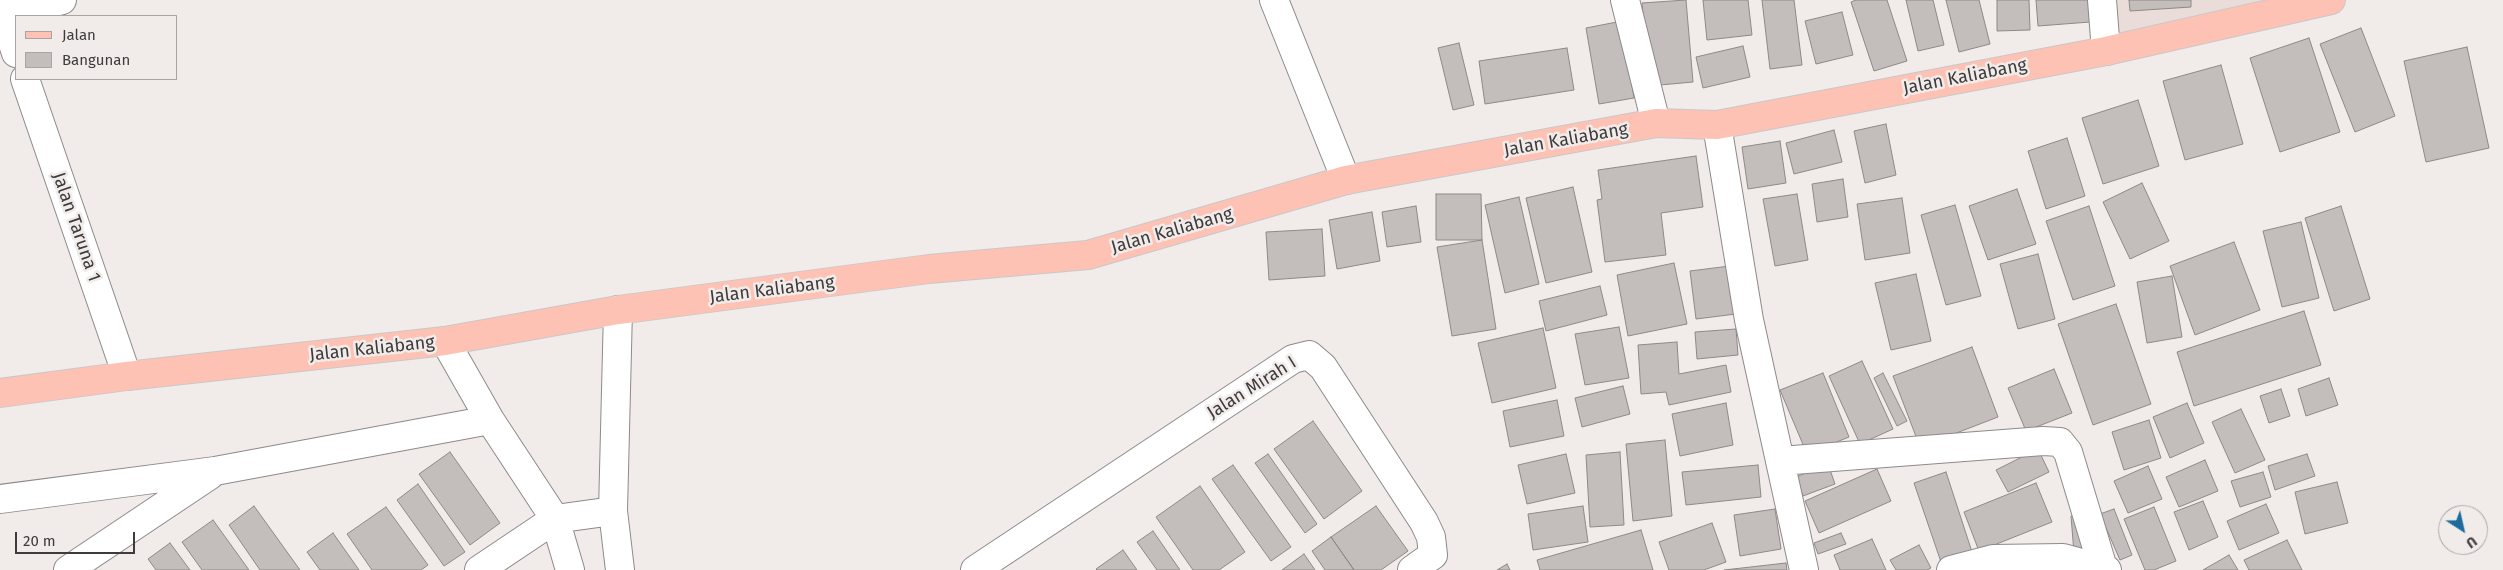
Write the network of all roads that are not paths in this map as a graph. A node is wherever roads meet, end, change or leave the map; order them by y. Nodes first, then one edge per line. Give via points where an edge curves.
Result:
1 (62, 0) edge
2 (1274, 0) edge
3 (1626, 0) edge
4 (2102, 0) edge
5 (2331, 0) edge
6 (2, 11) edge
7 (15, 50) edge
8 (2106, 50) junction
9 (25, 80) edge
10 (1656, 123) junction
11 (1717, 125) junction
12 (1346, 180) junction
13 (618, 310) junction
14 (445, 341) junction
15 (127, 376) junction
16 (0, 393) edge
17 (490, 420) junction
18 (1780, 461) junction
19 (216, 471) junction
20 (0, 499) edge
21 (613, 511) junction
22 (555, 519) junction
23 (2105, 569) edge
24 (68, 570) edge
25 (479, 570) edge
26 (570, 570) edge
27 (620, 570) edge
28 (975, 570) edge
29 (1412, 570) edge
30 (1804, 570) edge
31 (1951, 570) edge

1 - 6 street
2 - 12 street
3 - 10 street
4 - 8 street
5 - 8 main road, Jalan Kaliabang
6 - 7 street
8 - 11 main road, Jalan Kaliabang
9 - 15 street, Jalan Taruna 1
10 - 11 main road, Jalan Kaliabang
10 - 12 main road, Jalan Kaliabang
11 - 18 street via 1749,320
12 - 13 main road, Jalan Kaliabang via 1088,255 929,270
13 - 14 main road, Jalan Kaliabang
13 - 21 street
14 - 15 main road, Jalan Kaliabang
14 - 17 street
15 - 16 main road, Jalan Kaliabang
17 - 19 street
17 - 22 street
18 - 23 street via 2043,440 2060,442 2068,452
18 - 30 street
19 - 20 street
19 - 24 street
21 - 22 street
21 - 27 street
22 - 25 street
22 - 26 street
23 - 31 street via 2063,558 1993,559
28 - 29 street, Jalan Mirah I via 1293,359 1310,355 1323,367 1428,530 1434,555

